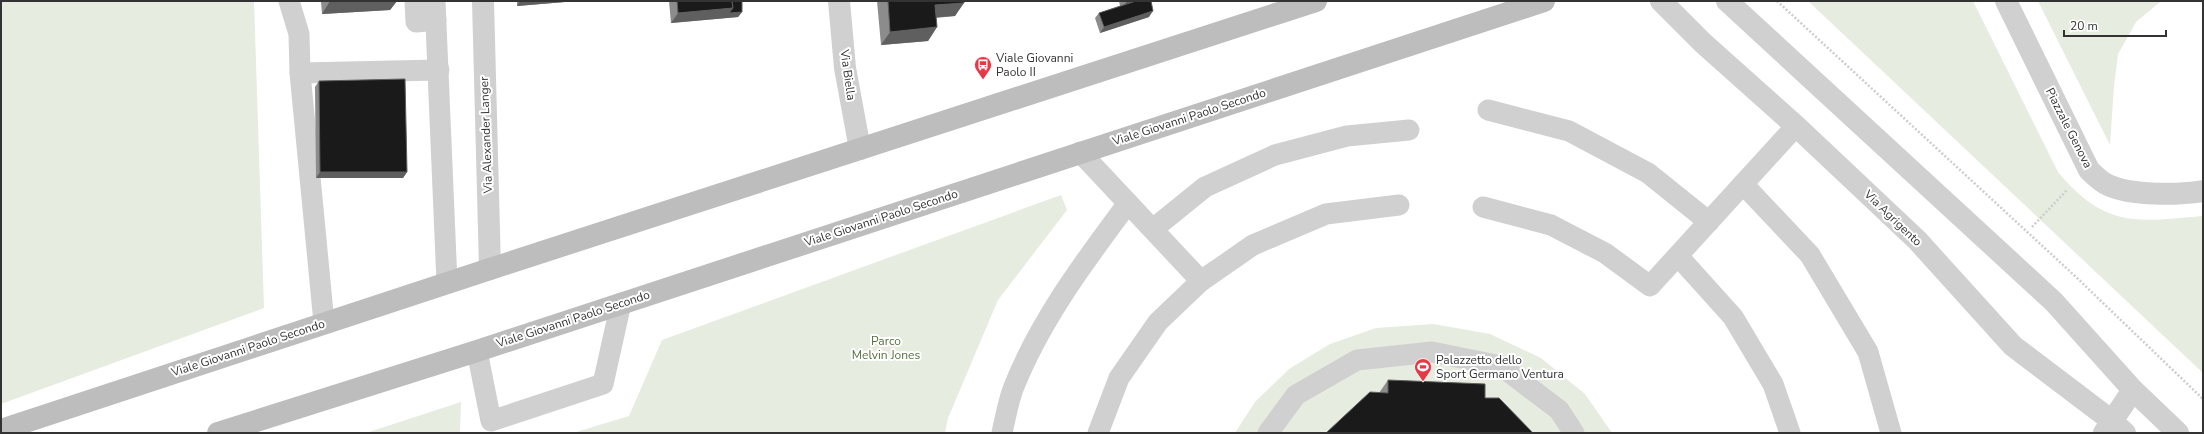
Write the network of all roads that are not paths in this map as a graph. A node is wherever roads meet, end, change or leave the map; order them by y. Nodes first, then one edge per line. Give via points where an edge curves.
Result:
1 (289, 1) edge
2 (301, 1) edge
3 (415, 1) edge
4 (483, 1) edge
5 (839, 1) edge
6 (1316, 1) edge
7 (1544, 1) edge
8 (1661, 1) edge
9 (1727, 1) edge
10 (2006, 1) edge
11 (436, 10) edge
12 (299, 34) junction
13 (439, 70) junction
14 (300, 73) junction
15 (1488, 110) dead end
16 (1796, 126) junction
17 (1410, 130) dead end
18 (860, 149) junction
19 (1080, 152) junction
20 (1743, 184) junction
21 (2203, 191) edge
22 (1128, 203) junction
23 (1398, 205) dead end
24 (1483, 207) dead end
25 (1709, 222) junction
26 (1153, 229) junction
27 (1678, 256) junction
28 (490, 268) junction
29 (1201, 281) junction
30 (447, 283) junction
31 (621, 303) junction
32 (324, 323) junction
33 (476, 350) junction
34 (2133, 390) junction
35 (2165, 428) edge
36 (2114, 429) edge
37 (1, 430) edge
38 (218, 433) edge
39 (1002, 433) edge
40 (1098, 433) edge
41 (1268, 433) edge
42 (1574, 433) edge
43 (1790, 433) edge
44 (1892, 433) edge

1 - 12 lane
2 - 12 lane
3 - 11 lane via 416,22
4 - 28 street, Via Alexander Langer
5 - 18 street, Via Biella via 845,68
6 - 18 main road, Viale Giovanni Paolo Secondo
7 - 19 main road, Viale Giovanni Paolo Secondo
8 - 16 street, Via Agrigento
9 - 34 street via 2054,302
10 - 21 street, Piazzale Genova via 2089,170 2108,185 2137,192
11 - 13 lane
12 - 14 lane
13 - 14 lane
13 - 30 lane
14 - 32 lane
15 - 25 lane via 1569,130 1648,173
16 - 20 lane
16 - 36 street, Via Agrigento via 1917,240 2013,346
17 - 26 lane via 1347,136 1275,155 1205,187
18 - 28 main road, Viale Giovanni Paolo Secondo
19 - 22 lane
19 - 31 main road, Viale Giovanni Paolo Secondo
20 - 25 lane
20 - 44 lane via 1810,255 1868,352
22 - 26 lane
22 - 39 lane via 1083,264 1045,322 1013,389
23 - 29 lane via 1326,214 1254,245
24 - 27 lane via 1551,225 1605,253 1650,286
25 - 27 lane
26 - 29 lane
27 - 43 lane via 1733,317 1774,384
28 - 30 main road, Viale Giovanni Paolo Secondo
29 - 40 lane via 1158,322 1119,378
30 - 32 main road, Viale Giovanni Paolo Secondo
31 - 33 main road, Viale Giovanni Paolo Secondo
31 - 33 lane via 603,384 492,421
32 - 37 main road, Viale Giovanni Paolo Secondo
33 - 38 main road, Viale Giovanni Paolo Secondo
34 - 35 street
34 - 36 street
41 - 42 lane via 1296,395 1357,360 1432,352 1501,366 1559,410

